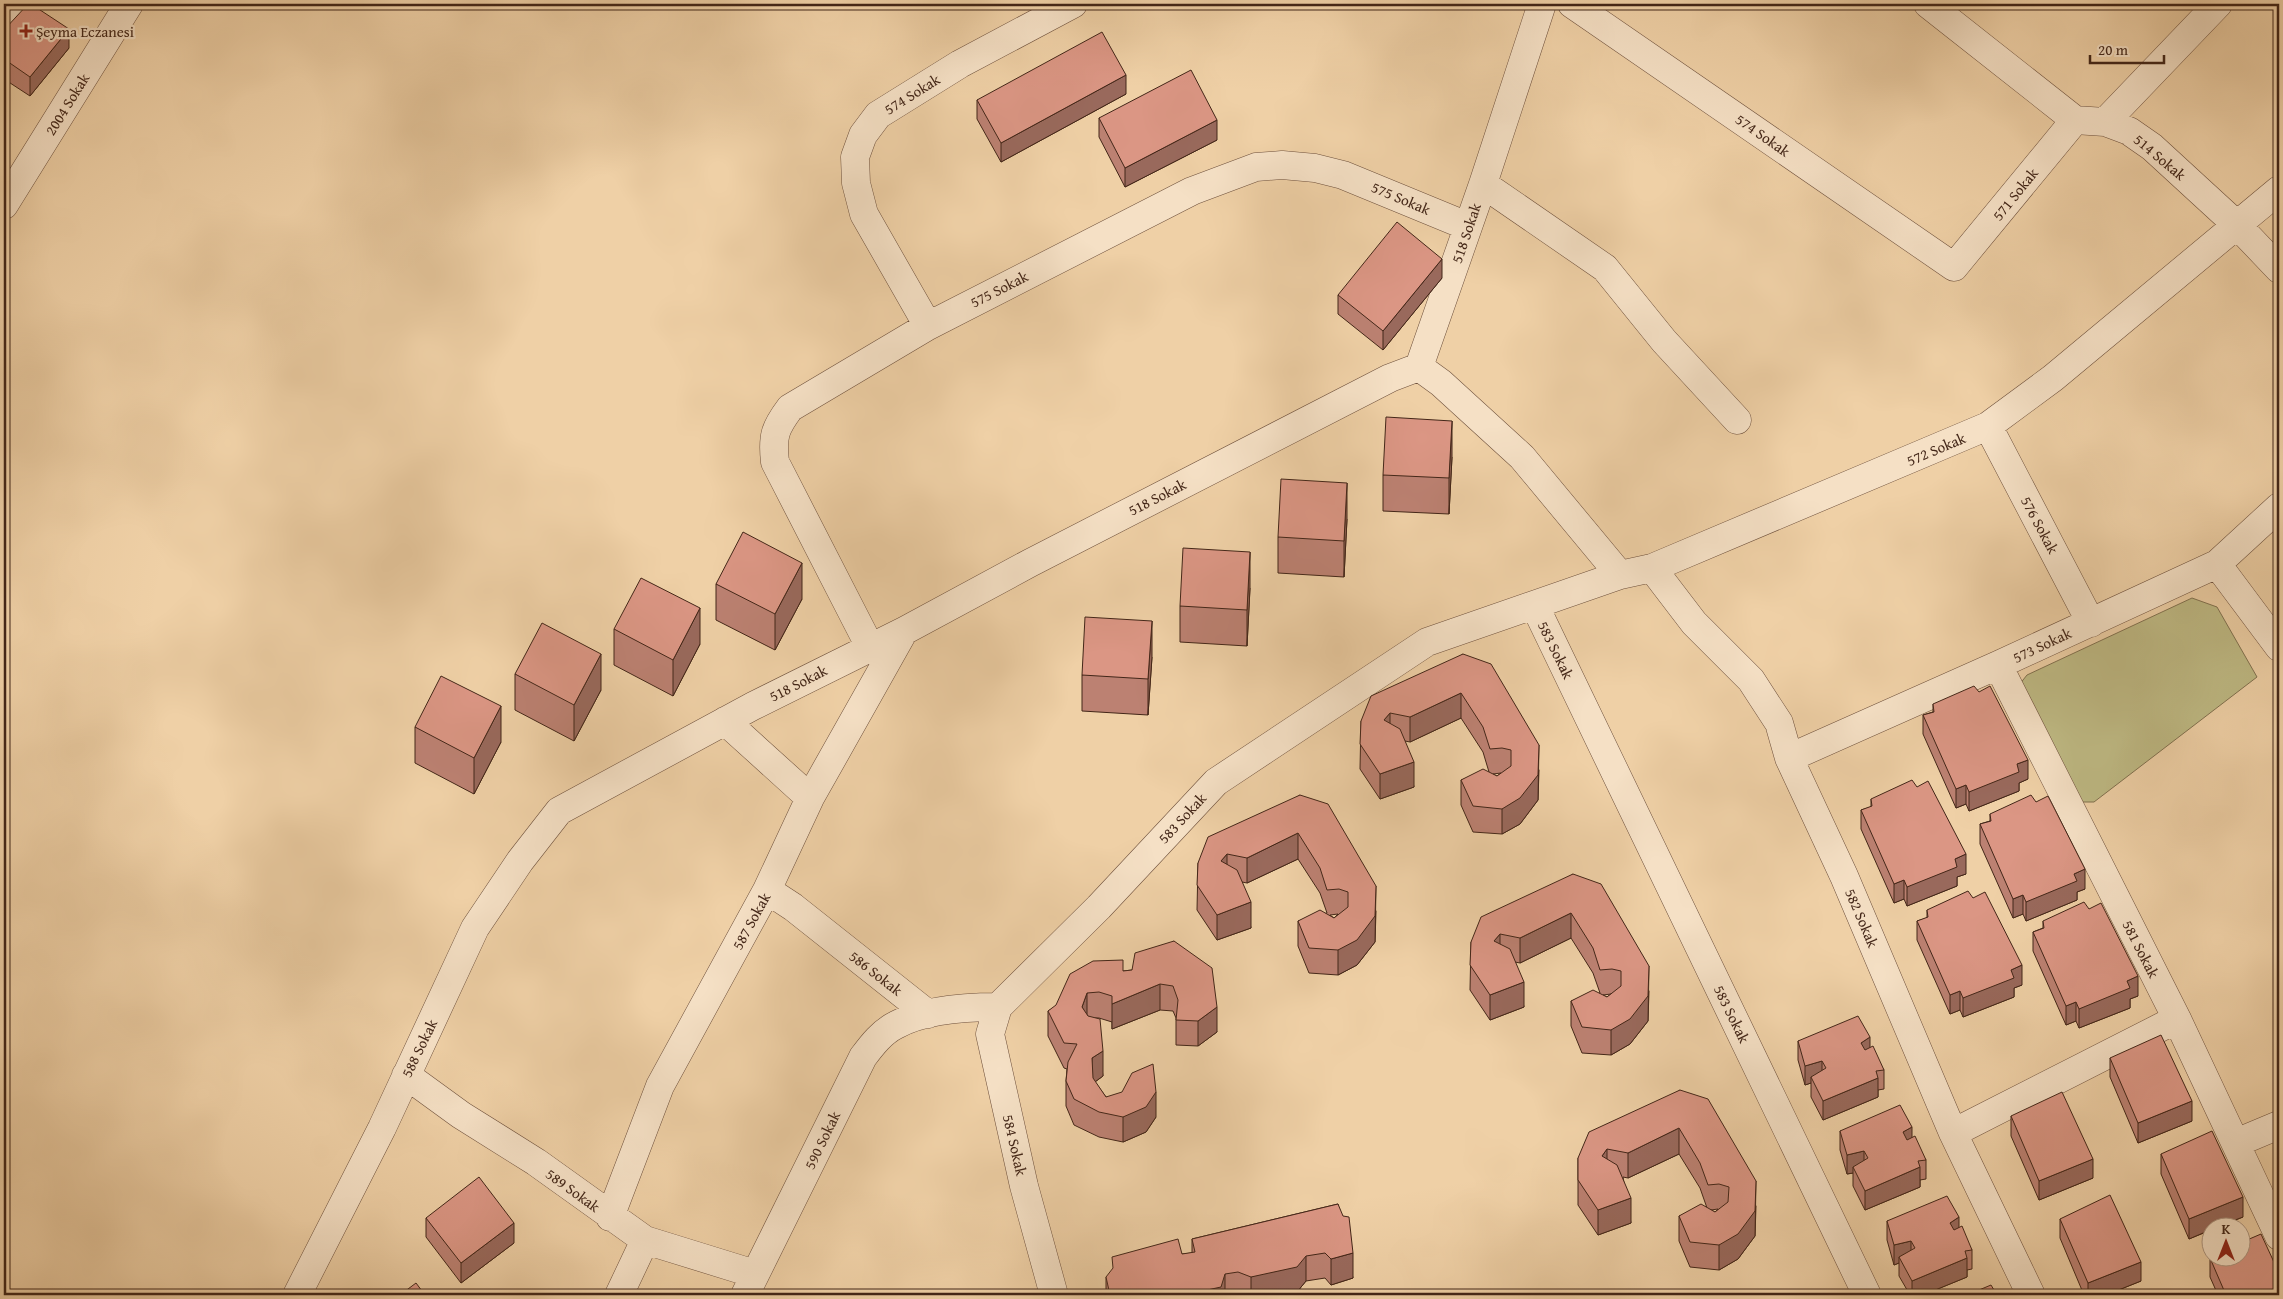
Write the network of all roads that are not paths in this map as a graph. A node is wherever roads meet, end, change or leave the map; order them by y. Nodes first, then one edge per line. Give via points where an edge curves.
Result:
1 (21, 4) edge
2 (129, 4) edge
3 (1072, 4) edge
4 (1542, 4) edge
5 (1572, 4) edge
6 (1928, 4) edge
7 (2218, 4) edge
8 (4, 11) edge
9 (2075, 120) junction
10 (2105, 122) junction
11 (1483, 184) junction
12 (2279, 190) edge
13 (4, 205) edge
14 (1467, 226) junction
15 (2238, 226) junction
16 (1954, 267) joint
17 (2279, 269) edge
18 (928, 326) junction
19 (1419, 367) junction
20 (1737, 420) dead end
21 (1988, 426) junction
22 (2279, 507) edge
23 (2217, 564) junction
24 (1652, 568) junction
25 (1620, 575) junction
26 (1535, 606) junction
27 (2091, 623) junction
28 (904, 631) junction
29 (870, 647) junction
30 (2279, 647) edge
31 (1998, 665) junction
32 (725, 721) junction
33 (1789, 758) junction
34 (810, 798) junction
35 (558, 811) joint
36 (767, 890) junction
37 (1002, 1002) junction
38 (928, 1014) junction
39 (2177, 1019) junction
40 (406, 1075) junction
41 (2279, 1125) edge
42 (1953, 1133) junction
43 (2236, 1143) junction
44 (610, 1217) junction
45 (2279, 1236) edge
46 (646, 1240) junction
47 (750, 1284) edge
48 (297, 1295) edge
49 (619, 1295) edge
50 (1054, 1295) edge
51 (1867, 1295) edge
52 (2031, 1295) edge

1 - 8 street
2 - 13 street, 2004 Sokak
3 - 18 street, 574 Sokak via 960,64 878,115 863,135 855,157 856,183 864,214
4 - 11 street, 518 Sokak
5 - 16 street, 574 Sokak
6 - 9 street
7 - 10 street
9 - 10 street, 514 Sokak
9 - 16 street, 571 Sokak
10 - 15 street, 514 Sokak via 2129,131 2152,146
11 - 14 street, 518 Sokak
11 - 20 street via 1605,268 1664,341
12 - 15 street, 572 Sokak
14 - 18 street, 575 Sokak via 1343,175 1282,165 1256,167 1192,191
14 - 19 street, 518 Sokak
15 - 17 street, 514 Sokak
15 - 21 street, 572 Sokak via 2053,378
18 - 29 street, 575 Sokak via 790,408 777,426 773,443 775,462
19 - 25 street via 1448,389 1522,457
19 - 28 street, 518 Sokak via 1390,378
21 - 24 street, 572 Sokak
21 - 27 street, 576 Sokak
22 - 23 street, 573 Sokak
23 - 27 street, 573 Sokak
23 - 30 street
24 - 25 street, 572 Sokak
24 - 33 street, 582 Sokak via 1694,623 1752,680 1779,724
25 - 26 street, 572 Sokak
26 - 37 street, 583 Sokak via 1427,642 1216,782 1098,907
26 - 51 street, 583 Sokak
27 - 31 street, 573 Sokak
28 - 29 street, 518 Sokak
28 - 34 street, 587 Sokak
29 - 32 street, 518 Sokak
31 - 33 street, 573 Sokak
31 - 39 street, 581 Sokak
32 - 34 street
32 - 35 street, 518 Sokak
33 - 42 street, 582 Sokak via 1844,876
34 - 36 street, 587 Sokak
35 - 40 street, 588 Sokak via 475,928
36 - 38 street, 586 Sokak
36 - 44 street, 587 Sokak via 660,1086
37 - 38 street
37 - 50 street, 584 Sokak via 990,1034 1024,1186
38 - 47 street, 590 Sokak via 896,1025 877,1038 863,1057
39 - 42 street
39 - 43 street, 581 Sokak
40 - 44 street, 589 Sokak via 536,1162
40 - 48 street, 588 Sokak
41 - 43 street
42 - 52 street, 582 Sokak
43 - 45 street, 581 Sokak
44 - 46 street, 589 Sokak
46 - 47 street, 589 Sokak
46 - 49 street

